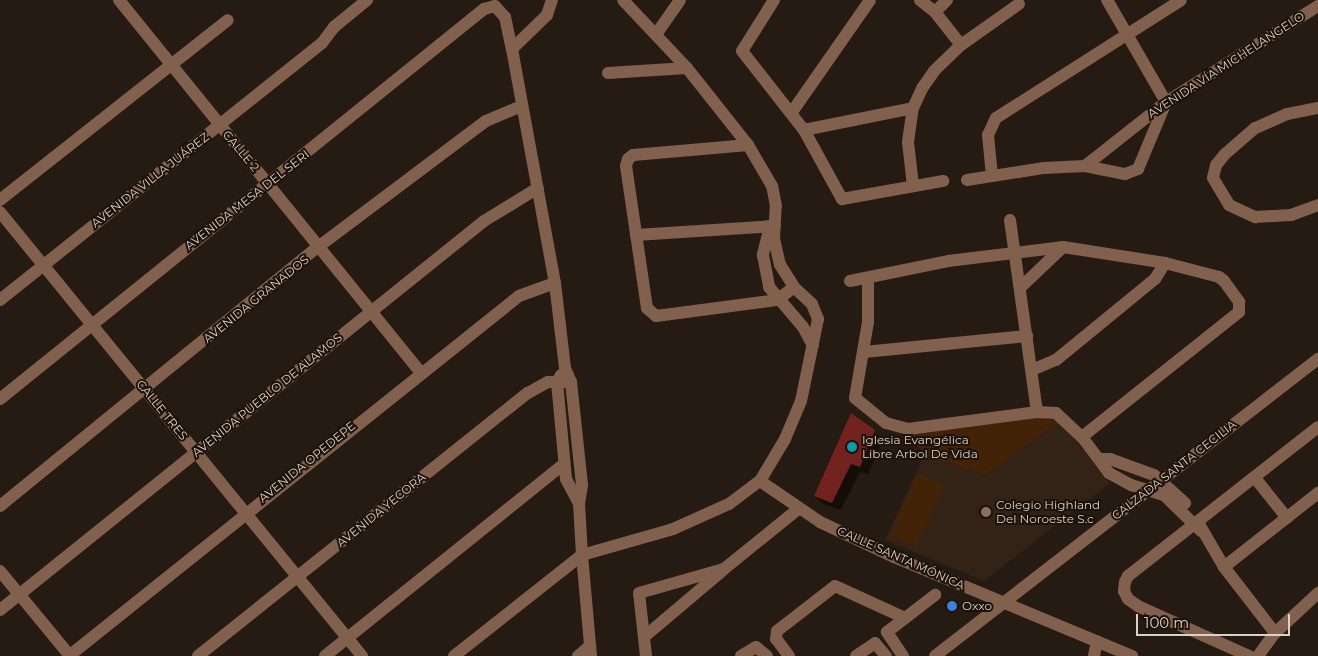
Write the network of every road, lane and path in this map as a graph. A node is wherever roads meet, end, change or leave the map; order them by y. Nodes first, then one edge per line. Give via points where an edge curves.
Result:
1 (119, 0) edge
2 (368, 0) edge
3 (552, 0) edge
4 (622, 0) edge
5 (680, 0) edge
6 (774, 0) edge
7 (870, 0) edge
8 (922, 0) edge
9 (947, 0) edge
10 (1107, 0) edge
11 (1181, 0) edge
12 (1019, 4) dead end
13 (1318, 6) edge
14 (935, 12) junction
15 (228, 20) dead end
16 (657, 33) junction
17 (1126, 34) junction
18 (960, 46) junction
19 (512, 49) junction
20 (170, 65) junction
21 (687, 68) junction
22 (608, 73) dead end
23 (1166, 102) junction
24 (521, 106) junction
25 (913, 108) junction
26 (1318, 108) edge
27 (792, 112) junction
28 (219, 126) junction
29 (804, 130) junction
30 (748, 145) junction
31 (1085, 166) junction
32 (992, 176) junction
33 (967, 180) dead end
34 (943, 181) dead end
35 (268, 184) junction
36 (913, 186) junction
37 (538, 188) junction
38 (0, 200) edge
39 (1318, 204) edge
40 (0, 212) edge
41 (1010, 220) dead end
42 (773, 224) junction
43 (636, 235) junction
44 (318, 247) junction
45 (1063, 247) junction
46 (1015, 253) junction
47 (1165, 263) junction
48 (44, 264) junction
49 (868, 278) junction
50 (850, 281) dead end
51 (555, 283) junction
52 (794, 287) junction
53 (1020, 288) junction
54 (0, 300) edge
55 (777, 300) junction
56 (370, 312) junction
57 (90, 323) junction
58 (1027, 336) junction
59 (813, 346) junction
60 (864, 352) junction
61 (1318, 359) edge
62 (565, 368) junction
63 (1032, 370) junction
64 (420, 372) junction
65 (558, 382) junction
66 (571, 382) junction
67 (146, 389) junction
68 (0, 399) edge
69 (1038, 412) junction
70 (1318, 427) edge
71 (1082, 437) junction
72 (196, 452) junction
73 (1100, 459) junction
74 (564, 464) junction
75 (1255, 478) junction
76 (1162, 479) junction
77 (760, 481) junction
78 (1150, 489) junction
79 (1318, 493) edge
80 (580, 503) junction
81 (0, 506) edge
82 (798, 509) junction
83 (246, 511) junction
84 (1287, 518) junction
85 (1197, 526) junction
86 (582, 555) junction
87 (1224, 567) junction
88 (724, 570) junction
89 (0, 571) edge
90 (298, 577) junction
91 (1318, 593) edge
92 (20, 595) junction
93 (935, 595) dead end
94 (1002, 604) junction
95 (0, 610) edge
96 (905, 618) junction
97 (1274, 633) junction
98 (644, 637) junction
99 (347, 638) junction
100 (1097, 641) junction
101 (591, 651) edge
102 (1111, 652) edge
103 (940, 653) edge
104 (70, 656) edge
105 (198, 656) edge
106 (325, 656) edge
107 (362, 656) edge
108 (454, 656) edge
109 (578, 656) edge
110 (646, 656) edge
111 (741, 656) edge
112 (768, 656) edge
113 (789, 656) edge
114 (856, 656) edge
115 (886, 656) edge
116 (903, 656) edge
117 (956, 656) edge
118 (1094, 656) edge
119 (1132, 656) edge
120 (1249, 656) edge
121 (1258, 656) edge

1 - 20 street, CALLE 2
2 - 28 street, AVENIDA VILLA JUÁREZ via 334,27 322,43
3 - 19 street via 547,16
4 - 16 street
5 - 16 street
6 - 27 street via 744,42 744,55
7 - 27 street
8 - 14 street
9 - 14 street
10 - 17 street
11 - 17 street
12 - 18 street
13 - 23 street, AVENIDA VÍA MICHELANGELO
14 - 18 street
15 - 20 street
16 - 21 street
17 - 23 street
17 - 32 street via 996,118 988,135
18 - 25 street via 934,71
19 - 24 street
19 - 35 street, AVENIDA MESA DEL SERI via 505,17 495,6 484,9
20 - 28 street, CALLE 2
20 - 38 street
21 - 22 street
21 - 30 street
23 - 31 street, AVENIDA VÍA MICHELANGELO
23 - 31 street via 1138,169 1125,174
24 - 37 street
24 - 44 street, AVENIDA GRANADOS via 486,121
25 - 29 street
25 - 36 street via 908,142
26 - 39 street via 1287,114 1255,128 1225,154 1216,165 1214,178 1229,204 1255,217 1291,215
27 - 29 street
28 - 35 street, CALLE 2
28 - 48 street, AVENIDA VILLA JUÁREZ
29 - 36 street via 838,194 846,200
30 - 42 street via 772,186
30 - 43 street via 628,159 626,166
31 - 32 street
32 - 33 street
34 - 36 street
35 - 44 street, CALLE 2
35 - 57 street, AVENIDA MESA DEL SERI
37 - 51 street
37 - 56 street, AVENIDA PUEBLO DE ALAMOS via 498,211
40 - 48 street, CALLE TRES
41 - 46 street
42 - 43 street
42 - 52 street via 776,252
42 - 55 street via 762,255 764,271
43 - 55 street via 646,308 656,316
44 - 56 street, CALLE 2
44 - 67 street, AVENIDA GRANADOS
45 - 46 street
45 - 47 street
45 - 53 street
46 - 49 street via 930,264
46 - 53 street
47 - 63 street via 1155,279 1056,360
47 - 71 street via 1219,277 1240,302 1239,312
48 - 54 street, AVENIDA VILLA JUÁREZ
48 - 57 street, CALLE TRES
49 - 50 street
49 - 60 street
51 - 62 street
51 - 64 street, AVENIDA OPEDEPE via 518,296
52 - 55 street
52 - 59 street via 817,311 818,329
53 - 58 street
55 - 59 street via 796,319
56 - 64 street, CALLE 2
56 - 72 street, AVENIDA PUEBLO DE ALAMOS
57 - 67 street, CALLE TRES
57 - 68 street, AVENIDA MESA DEL SERI
58 - 60 street
58 - 63 street
59 - 77 street via 801,401 785,439
60 - 69 street via 855,398 886,424 896,428
61 - 76 street, CALZADA SANTA CECILIA
62 - 65 street
62 - 66 street
63 - 69 street
64 - 83 street, AVENIDA OPEDEPE
65 - 66 street, AVENIDA YECORA
65 - 74 street
65 - 90 street, AVENIDA YECORA via 548,382 528,393
66 - 80 street via 582,485
67 - 72 street, CALLE TRES
67 - 81 street, AVENIDA GRANADOS
69 - 71 street via 1056,413
70 - 75 street
71 - 73 street
72 - 83 street, CALLE TRES
72 - 92 street, AVENIDA PUEBLO DE ALAMOS
73 - 76 street via 1110,459
73 - 78 street via 1109,473 1120,480
74 - 80 street via 570,490
74 - 99 street
75 - 84 street
75 - 85 street
76 - 78 street, CALZADA SANTA CECILIA
76 - 85 street via 1189,507
77 - 82 street, CALLE SANTA MÓNICA
77 - 86 street via 700,520
78 - 85 street via 1172,500
78 - 94 street, CALZADA SANTA CECILIA
79 - 84 street
80 - 86 street
82 - 88 street
82 - 94 street, CALLE SANTA MÓNICA via 894,557
83 - 90 street, CALLE TRES
83 - 104 street, AVENIDA OPEDEPE
84 - 87 street
85 - 87 street
85 - 120 street via 1128,576 1124,591 1128,599 1138,606
86 - 101 street
86 - 108 street
87 - 97 street
88 - 98 street
88 - 98 street via 639,593
89 - 92 street
90 - 99 street, CALLE TRES
90 - 105 street, AVENIDA YECORA
91 - 97 street
92 - 95 street, AVENIDA PUEBLO DE ALAMOS
92 - 104 street
93 - 96 street
94 - 100 street, CALLE SANTA MÓNICA
94 - 103 street, CALZADA SANTA CECILIA
96 - 113 street via 835,586 777,631 776,639
96 - 116 street via 886,634
97 - 121 street
98 - 110 street
99 - 106 street
99 - 107 street, CALLE TRES
100 - 102 street, CALLE SANTA MÓNICA
100 - 118 street
101 - 109 street
102 - 119 street, CALLE SANTA MÓNICA
103 - 117 street
111 - 112 street via 756,647
114 - 115 street via 875,643

